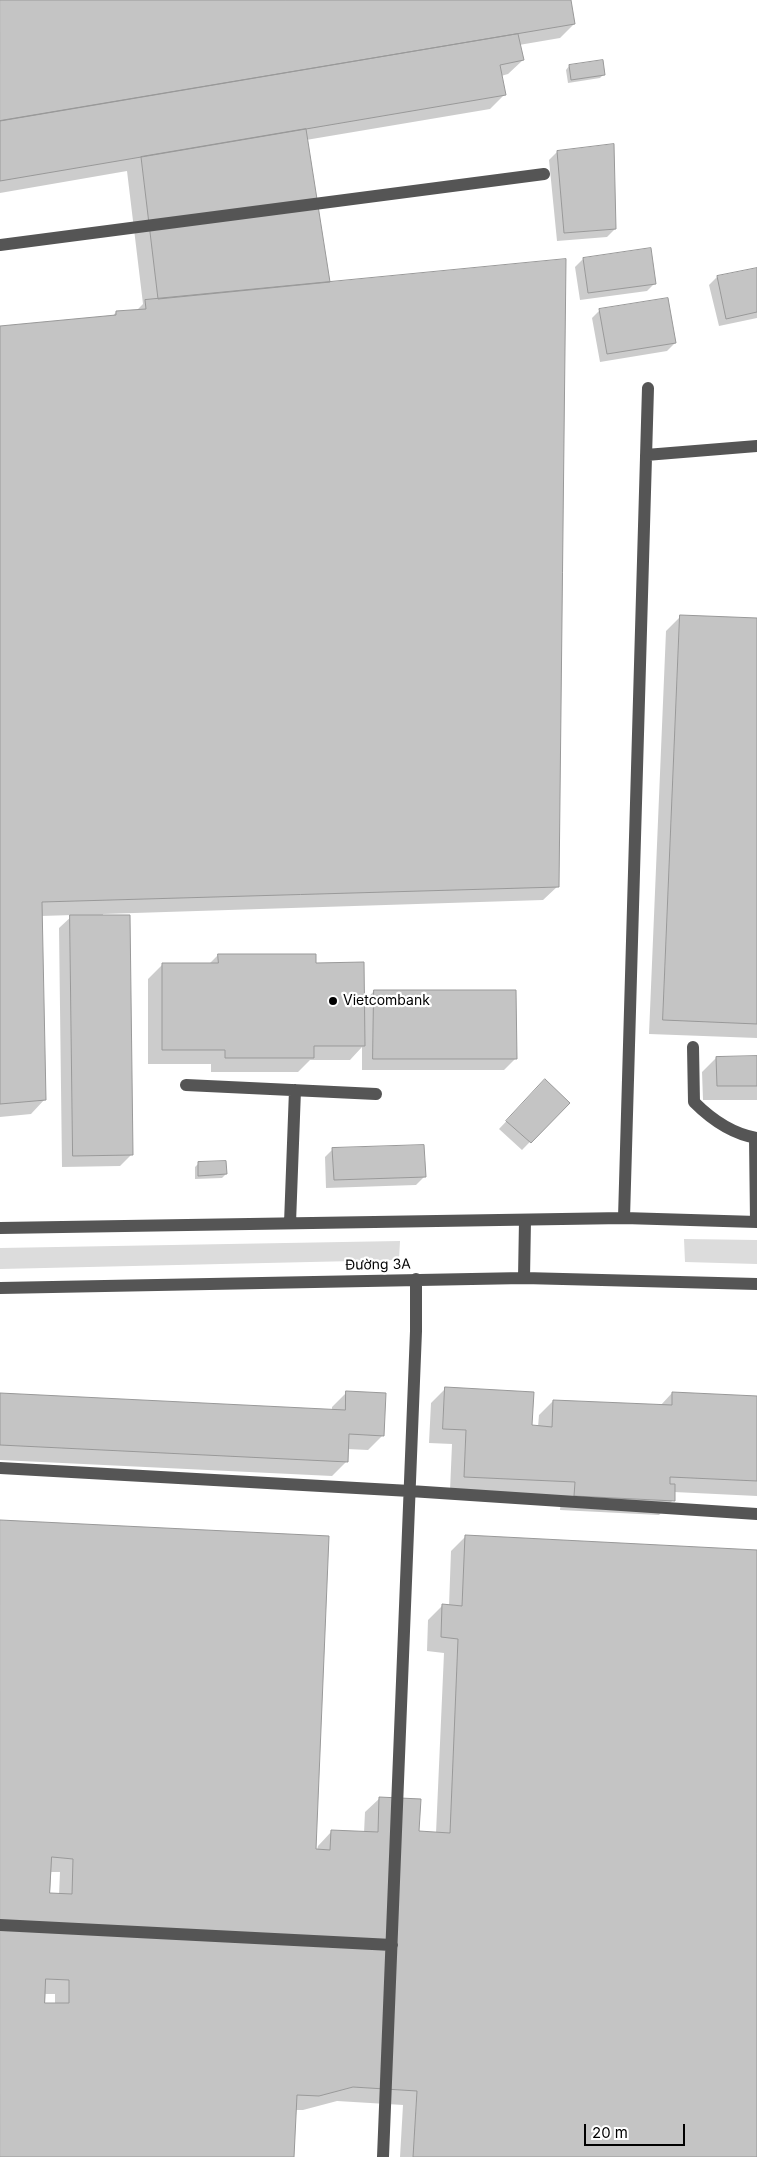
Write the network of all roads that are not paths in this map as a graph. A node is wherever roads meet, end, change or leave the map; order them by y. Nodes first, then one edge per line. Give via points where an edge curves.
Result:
1 (544, 174) dead end
2 (0, 245) edge
3 (648, 388) dead end
4 (757, 446) edge
5 (646, 455) junction
6 (693, 1046) dead end
7 (186, 1085) dead end
8 (295, 1090) junction
9 (376, 1094) dead end
10 (756, 1138) edge
11 (624, 1218) junction
12 (525, 1220) junction
13 (756, 1222) edge
14 (290, 1224) junction
15 (0, 1228) edge
16 (524, 1278) junction
17 (416, 1279) junction
18 (757, 1284) edge
19 (0, 1288) edge
20 (0, 1468) edge
21 (410, 1491) junction
22 (757, 1514) edge
23 (0, 1925) edge
24 (392, 1946) junction
25 (383, 2157) edge

1 - 2 street
3 - 5 street
4 - 5 street
5 - 11 street
6 - 10 street via 694,1102 708,1116 729,1129
7 - 8 street
8 - 9 street
8 - 14 street
10 - 13 street
11 - 12 street
11 - 13 street
12 - 14 street
12 - 16 street
14 - 15 street
16 - 17 street, Đường 3A
16 - 18 street, Đường 3A
17 - 19 street, Đường 3A
17 - 21 street via 418,1298
20 - 21 street
21 - 22 street
21 - 24 street
23 - 24 street
24 - 25 street

